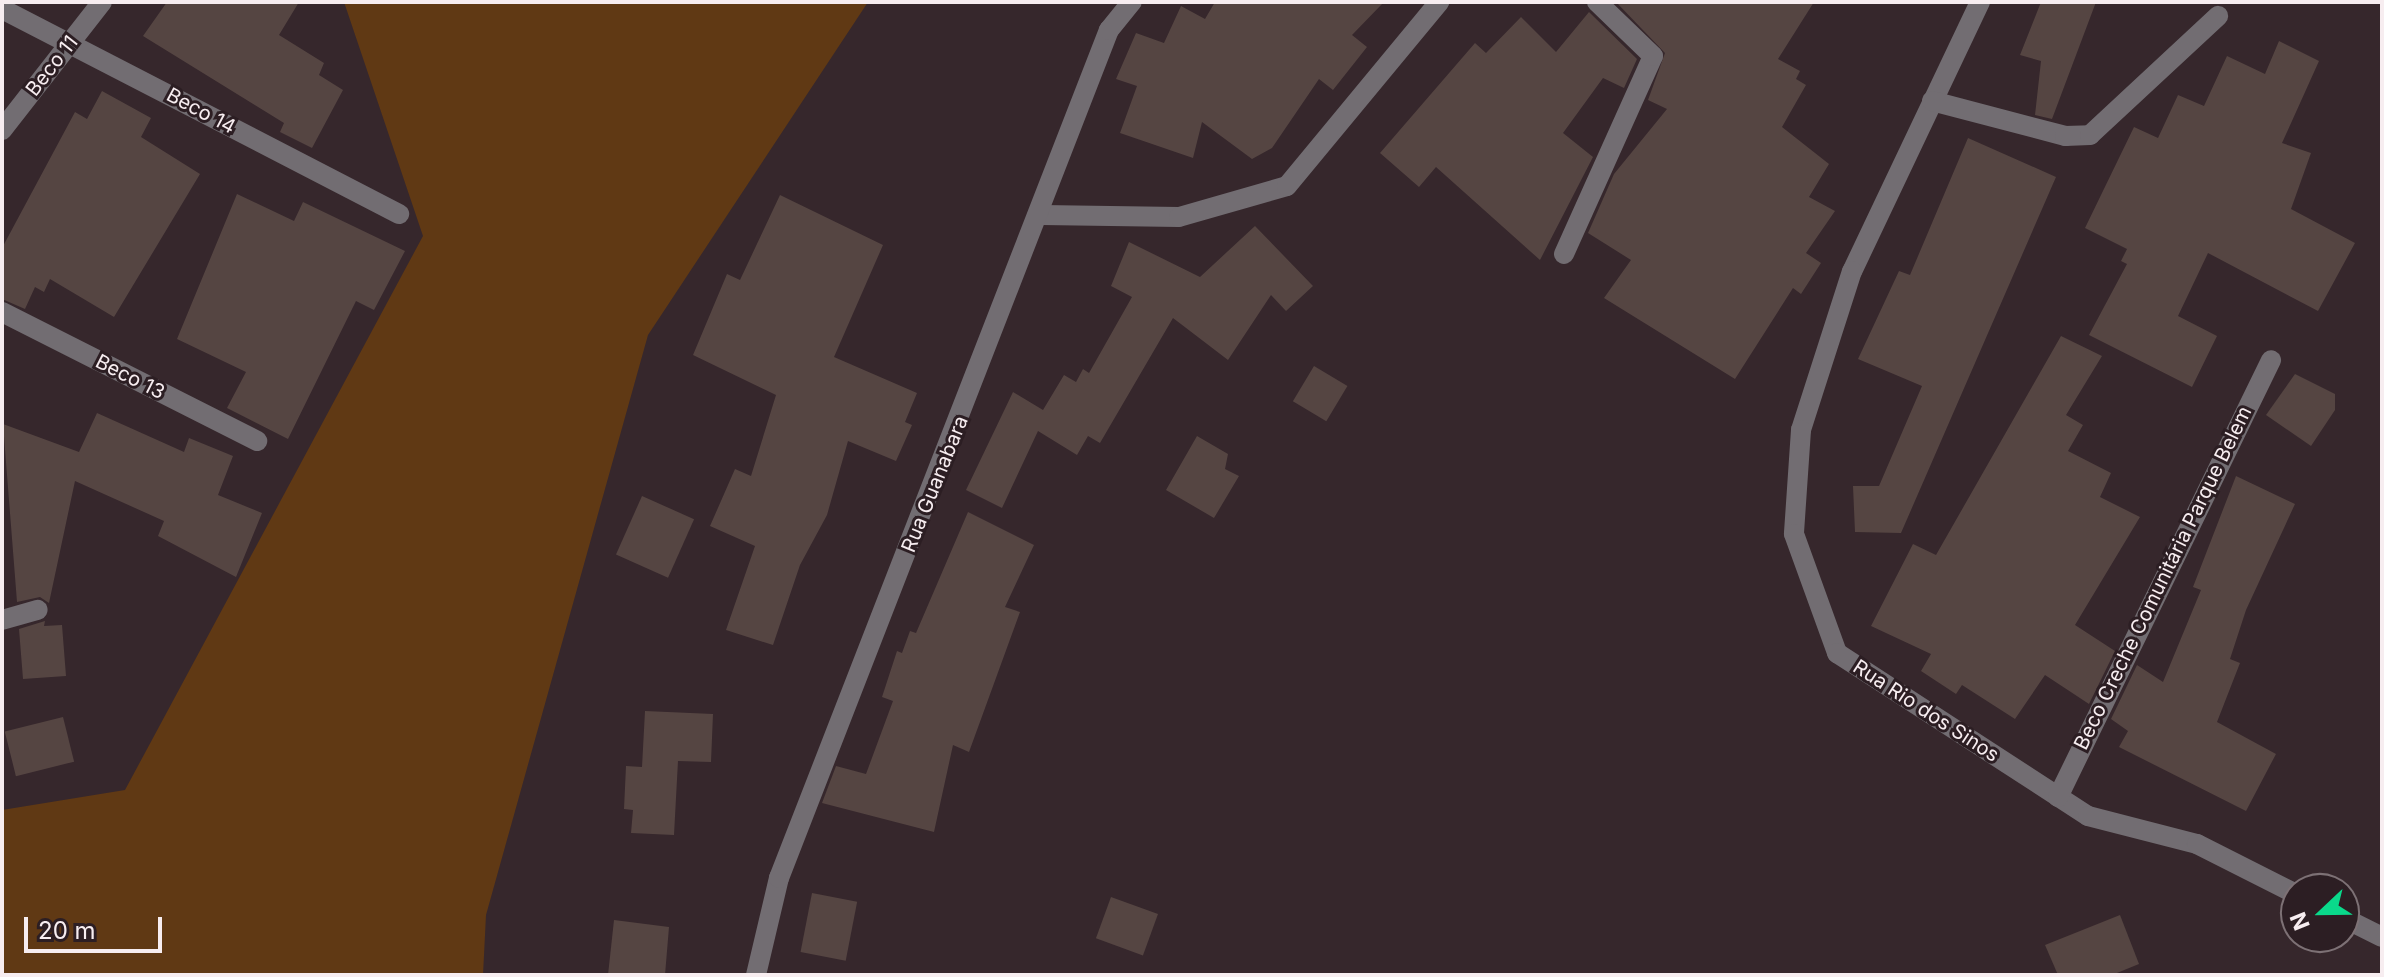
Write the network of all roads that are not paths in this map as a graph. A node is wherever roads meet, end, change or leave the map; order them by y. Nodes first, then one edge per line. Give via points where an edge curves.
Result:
1 (102, 2) edge
2 (1132, 2) edge
3 (1439, 2) edge
4 (1597, 2) edge
5 (1980, 2) edge
6 (2, 9) edge
7 (2218, 16) dead end
8 (70, 43) junction
9 (1932, 101) junction
10 (2, 130) edge
11 (399, 214) dead end
12 (1042, 215) junction
13 (1564, 254) dead end
14 (2, 312) edge
15 (2271, 360) dead end
16 (257, 441) dead end
17 (38, 610) dead end
18 (2, 620) edge
19 (2058, 797) junction
20 (2280, 886) edge
21 (2360, 926) edge
22 (2382, 937) edge
23 (756, 975) edge

1 - 8 street, Beco 11
2 - 12 street, Rua Guanabara via 1109,30
3 - 12 street via 1287,186 1179,217
4 - 13 street via 1653,56
5 - 9 street, Rua Rio dos Sinos
6 - 8 street, Beco 14
7 - 9 street via 2090,135 2065,136
8 - 10 street, Beco 11
8 - 11 street, Beco 14
9 - 19 street, Rua Rio dos Sinos via 1852,271 1806,415 1794,534 1837,653
12 - 23 street, Rua Guanabara via 779,878
14 - 16 street, Beco 13
15 - 19 street, Beco Creche Comunitária Parque Belem
17 - 18 street
19 - 20 street, Rua Rio dos Sinos via 2088,816 2197,844
21 - 22 street

